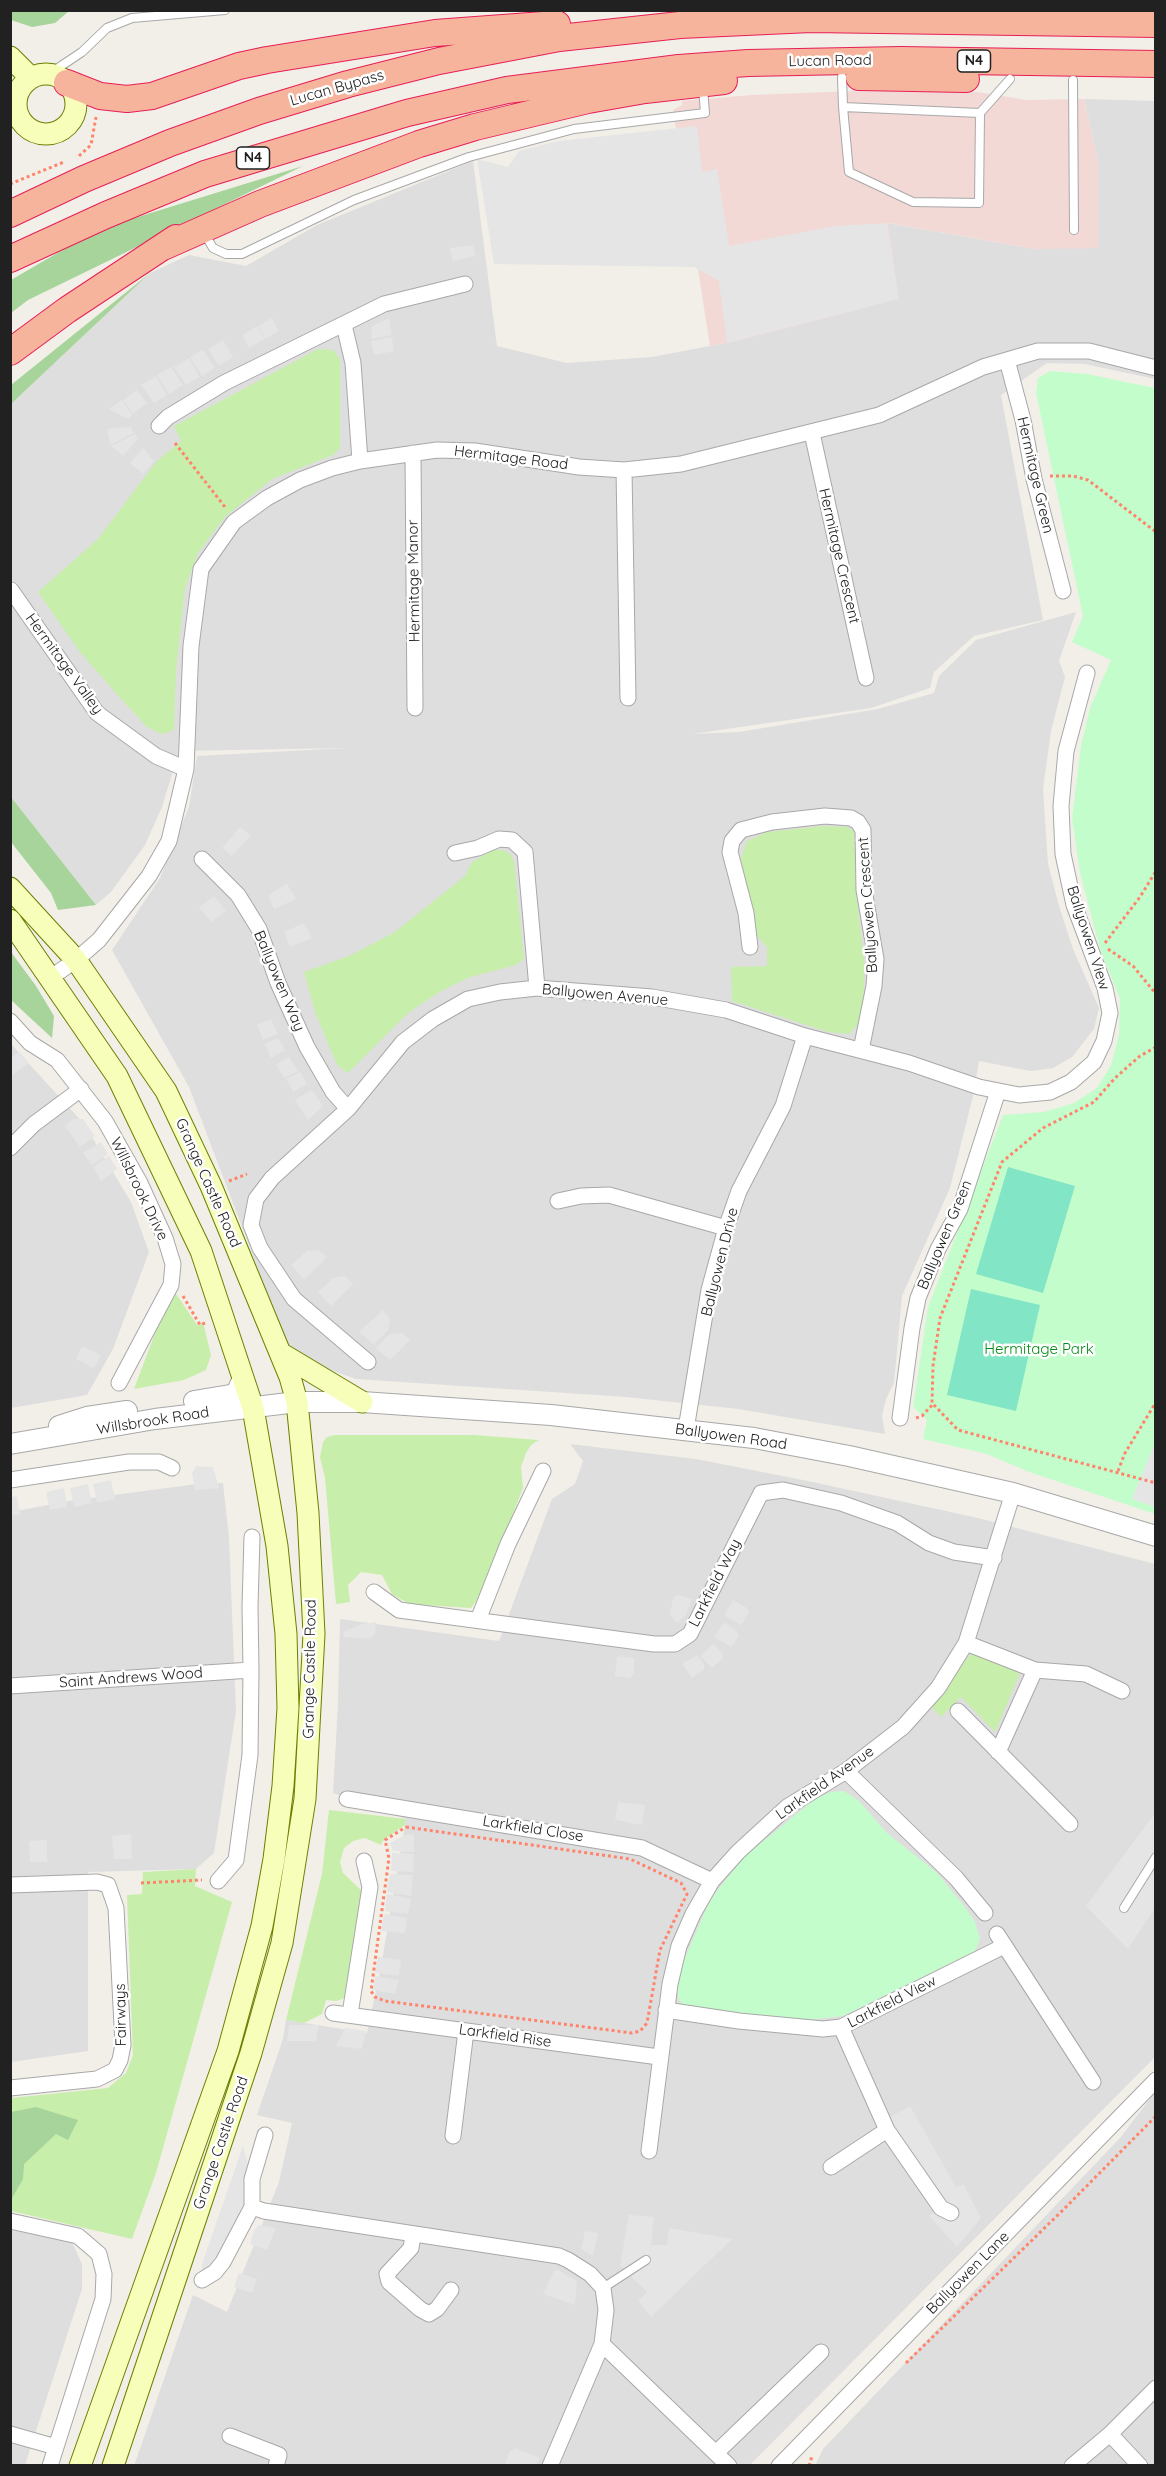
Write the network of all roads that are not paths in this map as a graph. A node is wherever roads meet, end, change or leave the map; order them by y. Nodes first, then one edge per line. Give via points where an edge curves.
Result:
1 (225, 10) edge
2 (1155, 24) edge
3 (680, 25) junction
4 (10, 57) edge
5 (1155, 64) edge
6 (842, 77) junction
7 (49, 79) junction
8 (1010, 79) junction
9 (1073, 80) junction
10 (1155, 82) edge
11 (703, 83) junction
12 (507, 90) junction
13 (843, 107) junction
14 (980, 112) junction
15 (10, 214) edge
16 (203, 230) junction
17 (1074, 230) dead end
18 (163, 247) junction
19 (10, 259) edge
20 (465, 284) dead end
21 (344, 325) junction
22 (10, 352) edge
23 (1007, 360) junction
24 (1155, 368) edge
25 (159, 426) dead end
26 (812, 433) junction
27 (413, 453) junction
28 (360, 461) junction
29 (624, 470) junction
30 (11, 590) edge
31 (1064, 591) dead end
32 (1087, 673) dead end
33 (866, 678) dead end
34 (628, 698) dead end
35 (415, 708) dead end
36 (186, 769) junction
37 (455, 853) dead end
38 (202, 859) dead end
39 (10, 888) edge
40 (10, 920) edge
41 (750, 947) dead end
42 (76, 960) junction
43 (50, 978) junction
44 (537, 988) junction
45 (10, 1021) edge
46 (805, 1036) junction
47 (861, 1050) junction
48 (81, 1089) junction
49 (998, 1091) junction
50 (348, 1109) junction
51 (10, 1148) edge
52 (558, 1201) dead end
53 (726, 1228) junction
54 (282, 1354) junction
55 (368, 1362) dead end
56 (243, 1378) junction
57 (119, 1383) dead end
58 (297, 1402) junction
59 (362, 1402) junction
60 (253, 1408) junction
61 (900, 1418) dead end
62 (686, 1430) junction
63 (10, 1443) edge
64 (172, 1468) dead end
65 (543, 1471) dead end
66 (10, 1480) edge
67 (1013, 1493) junction
68 (1155, 1536) edge
69 (252, 1537) dead end
70 (994, 1558) junction
71 (374, 1592) dead end
72 (478, 1620) junction
73 (966, 1643) junction
74 (251, 1670) junction
75 (1035, 1670) junction
76 (10, 1686) edge
77 (1122, 1691) dead end
78 (958, 1712) dead end
79 (998, 1752) junction
80 (846, 1771) junction
81 (347, 1799) dead end
82 (1070, 1824) dead end
83 (1155, 1857) edge
84 (364, 1861) dead end
85 (218, 1881) dead end
86 (712, 1881) junction
87 (10, 1885) edge
88 (1124, 1908) dead end
89 (985, 1912) dead end
90 (666, 2010) junction
91 (333, 2013) dead end
92 (350, 2014) junction
93 (841, 2028) junction
94 (466, 2031) junction
95 (659, 2057) junction
96 (1155, 2080) edge
97 (1093, 2082) dead end
98 (10, 2088) edge
99 (887, 2130) junction
100 (454, 2132) dead end
101 (266, 2135) dead end
102 (649, 2151) dead end
103 (831, 2167) dead end
104 (252, 2207) junction
105 (951, 2213) dead end
106 (10, 2221) edge
107 (413, 2235) junction
108 (646, 2260) dead end
109 (202, 2280) dead end
110 (603, 2288) junction
111 (451, 2290) dead end
112 (602, 2344) junction
113 (821, 2352) dead end
114 (1155, 2388) edge
115 (10, 2434) edge
116 (1110, 2434) junction
117 (230, 2436) dead end
118 (56, 2447) junction
119 (717, 2452) junction
120 (50, 2466) edge
121 (80, 2466) edge
122 (112, 2466) edge
123 (276, 2466) edge
124 (550, 2466) edge
125 (729, 2466) edge
126 (779, 2466) edge
127 (1072, 2466) edge
128 (1140, 2466) edge

1 - 7 lane via 132,18 107,28
2 - 3 highway via 811,20
3 - 7 highway via 557,24 435,33 239,66 152,96 127,99 100,96
3 - 15 highway, Lucan Bypass via 499,48 348,84 170,143
4 - 7 main road
5 - 12 highway, Lucan Road / N4 via 901,60 748,63
6 - 8 highway
6 - 11 highway
6 - 13 lane
8 - 9 highway
8 - 14 lane
9 - 10 highway
9 - 17 lane
11 - 16 highway via 588,100 475,127 260,204
11 - 16 lane via 705,113 574,129 489,151 354,200 242,254 226,254 213,248
12 - 18 highway via 468,114 257,196
12 - 19 highway, N4 via 407,112 205,174
13 - 14 lane
13 - 14 lane via 849,172 913,201 979,203
16 - 18 highway
18 - 22 highway
20 - 21 street via 384,304
21 - 25 street via 224,383
21 - 28 street via 353,363
23 - 24 street, Hermitage Road via 1038,351 1089,351
23 - 26 street, Hermitage Road via 983,367 879,416
23 - 31 street, Hermitage Green
26 - 29 street, Hermitage Road via 681,464
26 - 33 street, Hermitage Crescent
27 - 28 street, Hermitage Road
27 - 29 street, Hermitage Road via 475,451
27 - 35 street, Hermitage Manor
28 - 36 street, Hermitage Road via 300,480 267,498 234,522 201,569 191,646
29 - 34 street
30 - 36 street, Hermitage Valley via 97,713 156,756
32 - 49 street, Ballyowen View via 1066,751 1061,806 1064,854 1074,905 1105,988 1110,1013 1106,1032 1094,1062 1071,1082 1050,1092 1019,1095
36 - 42 street, Hermitage Road via 169,841 99,940
37 - 44 street via 499,839 512,840 525,852
38 - 50 street, Ballyowen Way via 238,895 259,929 307,1047 333,1092
39 - 42 main road, Grange Castle Road
40 - 43 main road, Grange Castle Road
41 - 47 street, Ballyowen Crescent via 746,913 730,852 732,841 741,830 825,816 858,822 863,830 864,890 876,959
42 - 43 street, Hermitage Road
42 - 54 main road, Grange Castle Road via 165,1091 212,1186
43 - 56 main road, Grange Castle Road via 117,1076 183,1209
44 - 46 street, Ballyowen Avenue via 652,997 716,1008
44 - 50 street, Ballyowen Avenue via 468,999 433,1019 403,1042
45 - 48 street, Willsbrook Drive via 30,1043 57,1060
46 - 47 street, Ballyowen Avenue
46 - 53 street, Ballyowen Drive via 783,1106 739,1191
47 - 49 street, Ballyowen Avenue
48 - 51 street via 34,1124
48 - 57 street, Willsbrook Drive via 109,1127 140,1183 173,1264 171,1285
49 - 61 street, Ballyowen Green via 960,1209 918,1298
50 - 55 street, Ballyowen Avenue via 272,1178 256,1199 251,1225 260,1248 294,1299
52 - 53 street via 609,1195
53 - 62 street, Ballyowen Drive via 709,1290
54 - 58 main road, Grange Castle Road
54 - 59 main road
56 - 60 main road, Grange Castle Road
56 - 63 street via 236,1394 87,1417
58 - 59 street, Ballyowen Road
58 - 60 street, Willsbrook Road
58 - 122 main road, Grange Castle Road via 314,1634 305,1799 294,1876 282,1943 251,2053
59 - 62 street, Ballyowen Road via 551,1415
60 - 63 street, Willsbrook Road via 155,1419
60 - 121 main road, Grange Castle Road via 286,1634 288,1708 274,1858 262,1926 228,2051
62 - 67 street, Ballyowen Road via 765,1440
64 - 66 street via 159,1462 129,1462
65 - 72 street
67 - 68 street, Ballyowen Road
67 - 70 street, Larkfield Avenue
69 - 74 street
70 - 72 street, Larkfield Way via 929,1544 897,1523 841,1503 783,1490 761,1493 690,1634 675,1644
70 - 73 street, Larkfield Avenue
71 - 72 street, Larkfield Way via 399,1610
73 - 75 street
73 - 80 street, Larkfield Avenue via 938,1688 903,1727
74 - 76 street, Saint Andrews Wood
74 - 85 street via 250,1755 236,1860
75 - 77 street via 1086,1674
75 - 79 street
78 - 79 street
79 - 82 street
80 - 86 street, Larkfield Avenue via 787,1807
80 - 89 street via 956,1878
81 - 86 street, Larkfield Close via 642,1848
83 - 88 lane
84 - 92 street via 370,1887
86 - 90 street, Larkfield Avenue via 679,1946
87 - 98 street, Fairways via 108,1885 116,1908 123,2045 114,2070 97,2079
90 - 93 street, Larkfield View via 739,2021
90 - 95 street, Larkfield Avenue
91 - 92 street, Larkfield Rise
92 - 94 street, Larkfield Rise
93 - 97 street, Larkfield View via 1000,1940
93 - 99 street
94 - 95 street, Larkfield Rise
94 - 100 street
95 - 102 street, Larkfield Avenue
96 - 126 street, Ballyowen Lane
99 - 103 street
99 - 105 street via 940,2208
101 - 104 street via 252,2179
104 - 107 street
104 - 109 street via 223,2262
106 - 118 street via 78,2236 99,2254 104,2274 103,2299
107 - 110 street via 559,2256 590,2274
107 - 111 street via 411,2248 387,2274 389,2282 429,2314 437,2310
108 - 110 lane
110 - 112 street via 606,2310
112 - 119 street
112 - 124 street
113 - 119 street
114 - 116 street
115 - 118 street
116 - 127 street
116 - 128 street
117 - 123 street via 279,2455
118 - 120 street
119 - 125 street

